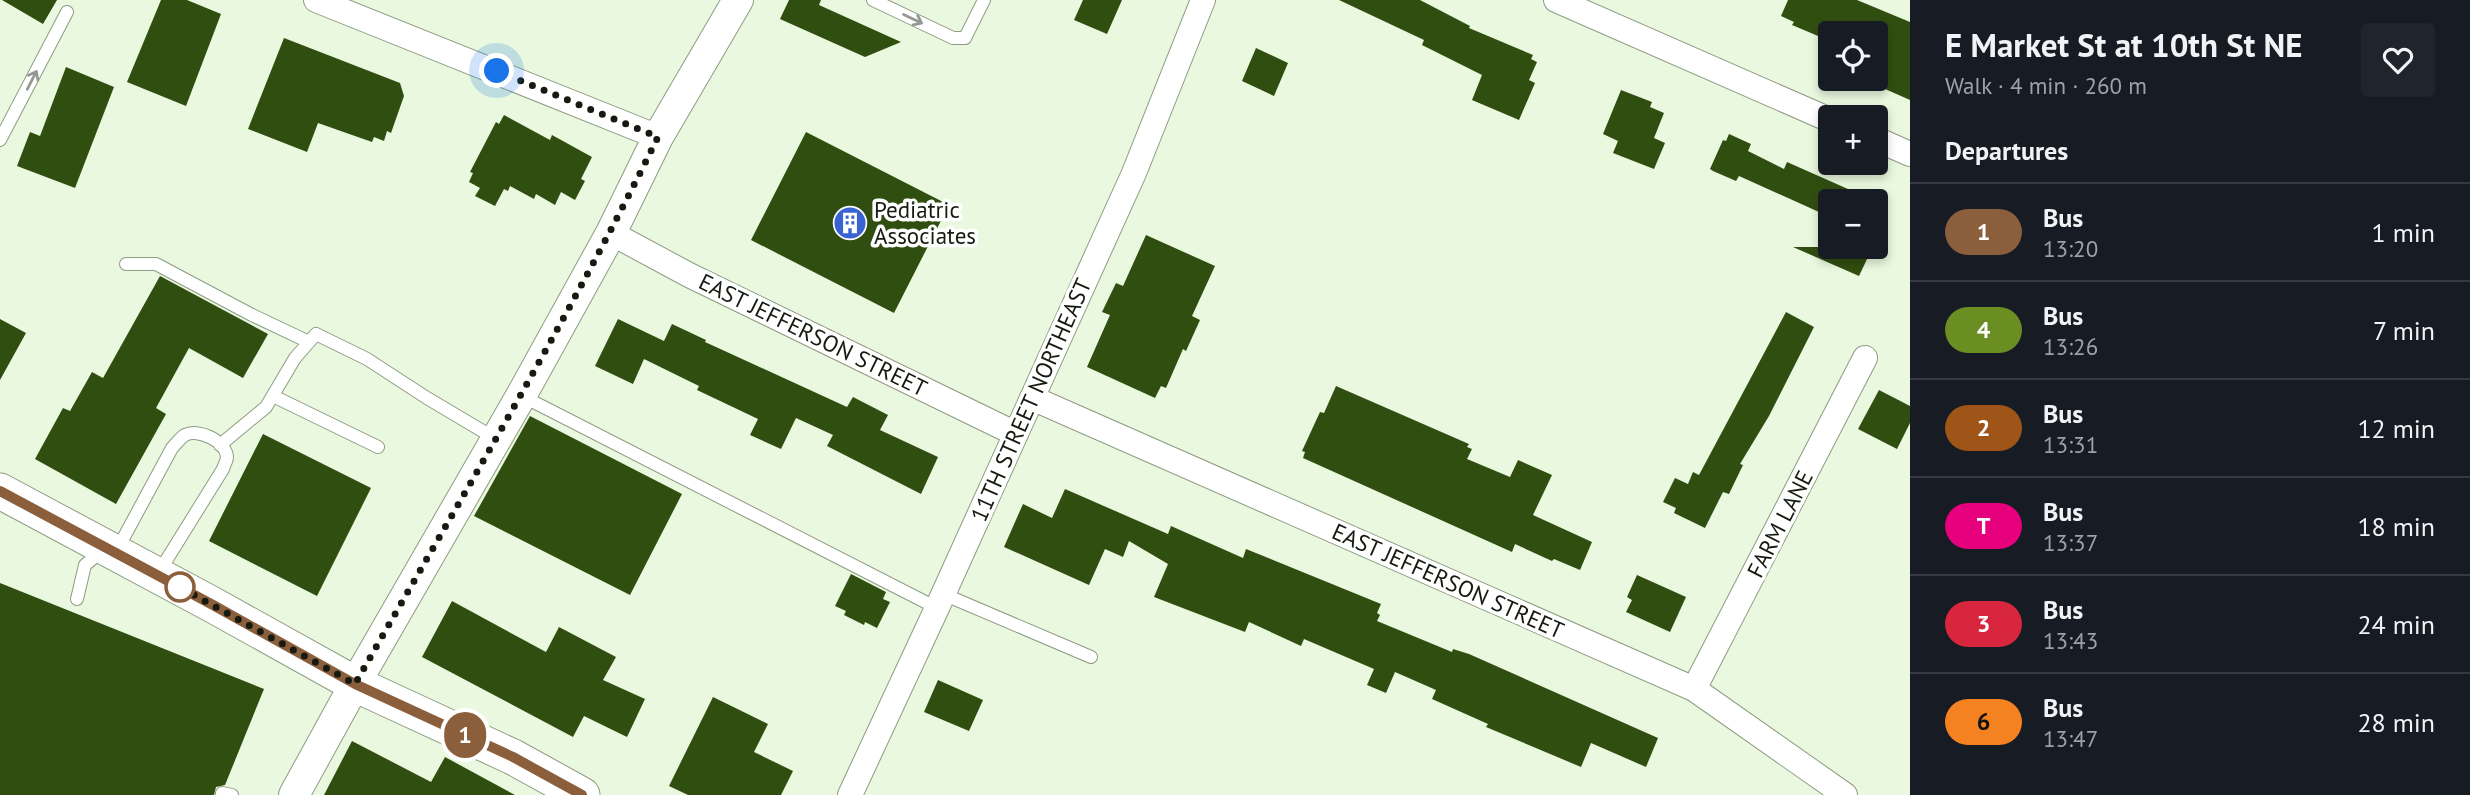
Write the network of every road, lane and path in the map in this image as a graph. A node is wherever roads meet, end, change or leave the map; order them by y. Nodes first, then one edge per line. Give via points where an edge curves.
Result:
1 (316, 0) edge
2 (738, 0) edge
3 (873, 0) edge
4 (984, 0) edge
5 (1203, 0) edge
6 (1556, 0) edge
7 (67, 12) dead end
8 (1818, 115) edge
9 (658, 137) junction
10 (0, 140) edge
11 (1888, 144) edge
12 (1910, 154) edge
13 (611, 233) junction
14 (126, 264) dead end
15 (309, 342) junction
16 (1865, 358) dead end
17 (272, 396) junction
18 (521, 396) junction
19 (1032, 398) junction
20 (1016, 434) junction
21 (496, 440) junction
22 (220, 445) junction
23 (378, 447) dead end
24 (0, 491) edge
25 (111, 551) junction
26 (157, 575) junction
27 (77, 599) dead end
28 (940, 601) junction
29 (1091, 657) dead end
30 (355, 684) junction
31 (1694, 689) junction
32 (294, 795) edge
33 (582, 795) edge
34 (850, 795) edge
35 (1845, 795) edge

1 - 9 street
2 - 9 street
3 -> 4 lane via 953,38 965,38
5 - 19 street, 11TH STREET NORTHEAST via 1134,173
6 - 8 street
10 -> 7 lane
9 - 13 street
11 - 12 street
13 - 18 street
13 - 20 street, EAST JEFFERSON STREET
14 - 15 lane via 156,264
15 - 17 lane
15 - 21 lane via 316,334 367,359
16 - 31 street, FARM LANE
17 - 22 lane via 266,407
17 - 23 lane
18 - 21 street
18 - 28 lane
19 - 20 street, 11TH STREET NORTHEAST
19 - 31 street, EAST JEFFERSON STREET
20 - 28 street, 11TH STREET NORTHEAST
21 - 30 street
22 - 25 lane via 195,432 183,436
22 - 26 lane via 227,457 223,469
24 - 25 main road
25 - 26 main road
25 - 27 lane via 85,565
26 - 30 main road
28 - 29 lane
28 - 34 street, 11TH STREET NORTHEAST
30 - 32 street
30 - 33 main road via 513,757
31 - 35 street, EAST JEFFERSON STREET

